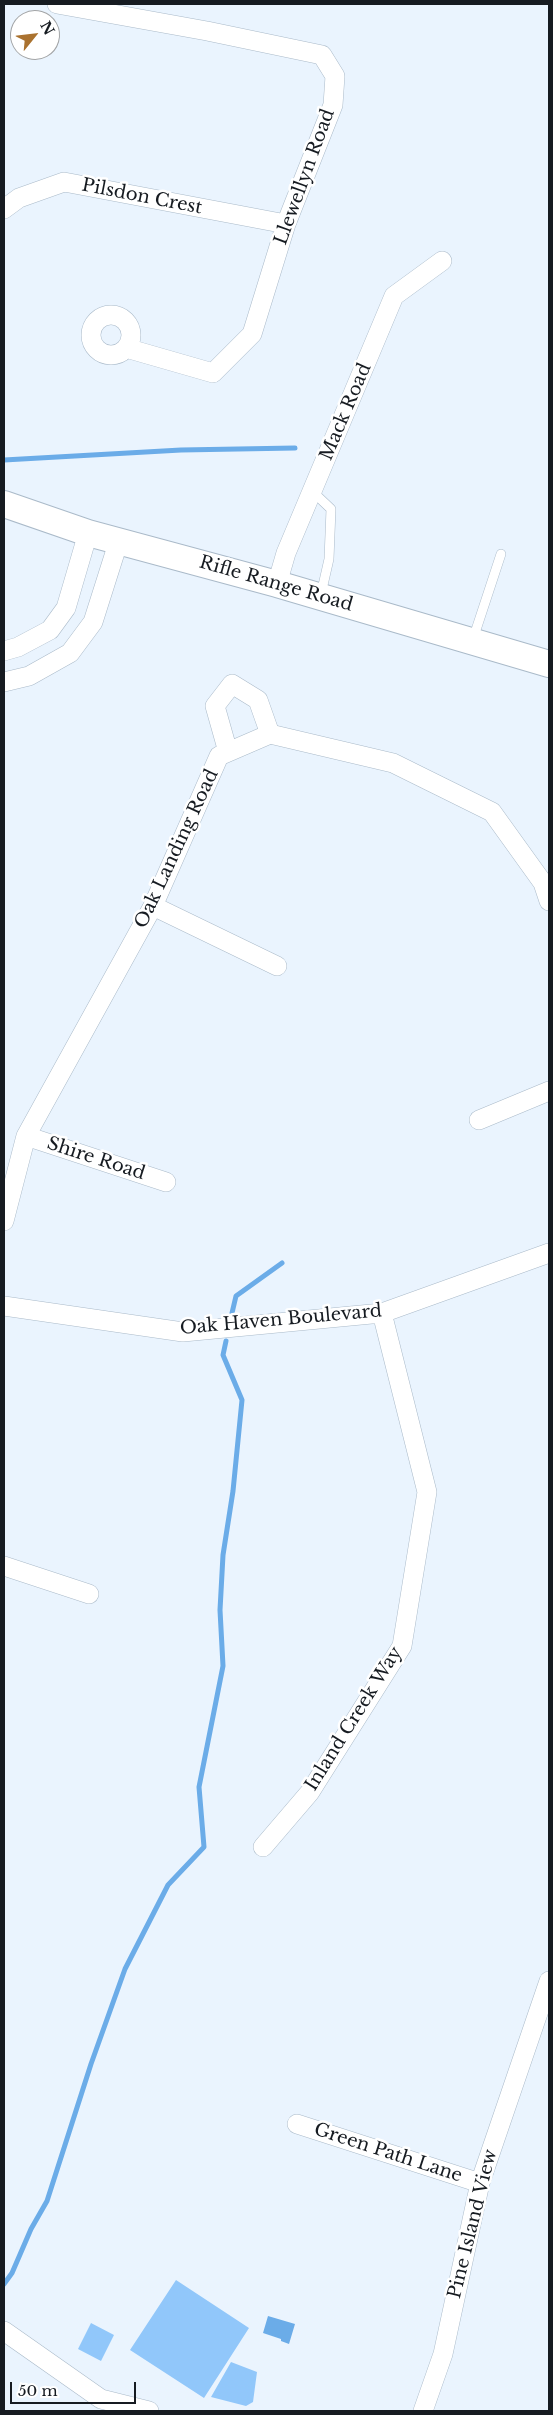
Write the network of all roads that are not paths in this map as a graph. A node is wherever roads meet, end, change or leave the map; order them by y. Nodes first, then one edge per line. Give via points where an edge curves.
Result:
1 (57, 4) edge
2 (4, 209) edge
3 (286, 224) junction
4 (442, 261) dead end
5 (126, 348) dead end
6 (312, 492) junction
7 (4, 504) edge
8 (88, 533) junction
9 (119, 540) junction
10 (501, 554) dead end
11 (277, 584) junction
12 (320, 596) junction
13 (472, 642) junction
14 (4, 651) edge
15 (549, 664) edge
16 (4, 682) edge
17 (270, 734) junction
18 (228, 752) junction
19 (549, 902) edge
20 (153, 906) junction
21 (277, 966) dead end
22 (549, 1091) edge
23 (479, 1120) dead end
24 (26, 1136) junction
25 (166, 1182) dead end
26 (4, 1221) edge
27 (549, 1253) edge
28 (4, 1306) edge
29 (382, 1313) junction
30 (4, 1566) edge
31 (89, 1594) dead end
32 (263, 1847) dead end
33 (549, 1981) edge
34 (297, 2124) dead end
35 (480, 2183) junction
36 (4, 2331) edge
37 (149, 2411) edge
38 (423, 2411) edge

1 - 3 street, Llewellyn Road via 322,55 335,76 333,105
2 - 3 street, Pilsdon Crest via 19,198 64,182
3 - 5 street, Llewellyn Road via 252,334 213,373
4 - 6 street, Mack Road via 394,296
6 - 11 street, Mack Road via 286,553
6 - 12 lane via 331,509 329,559
7 - 8 main road, Rifle Range Road
8 - 9 main road, Rifle Range Road
8 - 14 street via 66,608 50,630
9 - 11 main road, Rifle Range Road
9 - 16 street via 93,622 70,653 30,676
10 - 13 lane
11 - 12 main road, Rifle Range Road
12 - 13 main road, Rifle Range Road
13 - 15 main road, Rifle Range Road
17 - 18 street, Oak Landing Road
17 - 18 street via 258,700 232,684 215,706
17 - 19 street via 393,762 492,812 543,883
18 - 20 street, Oak Landing Road via 219,756
20 - 21 street
20 - 24 street, Oak Landing Road
22 - 23 street
24 - 25 street, Shire Road
24 - 26 street, Oak Landing Road
27 - 29 street, Oak Haven Boulevard
28 - 29 street, Oak Haven Boulevard via 183,1332
29 - 32 street, Inland Creek Way via 427,1492 402,1646 310,1792
30 - 31 street
33 - 35 street, Pine Island View
34 - 35 street, Green Path Lane
35 - 38 street, Pine Island View via 443,2354
36 - 37 street via 101,2399

